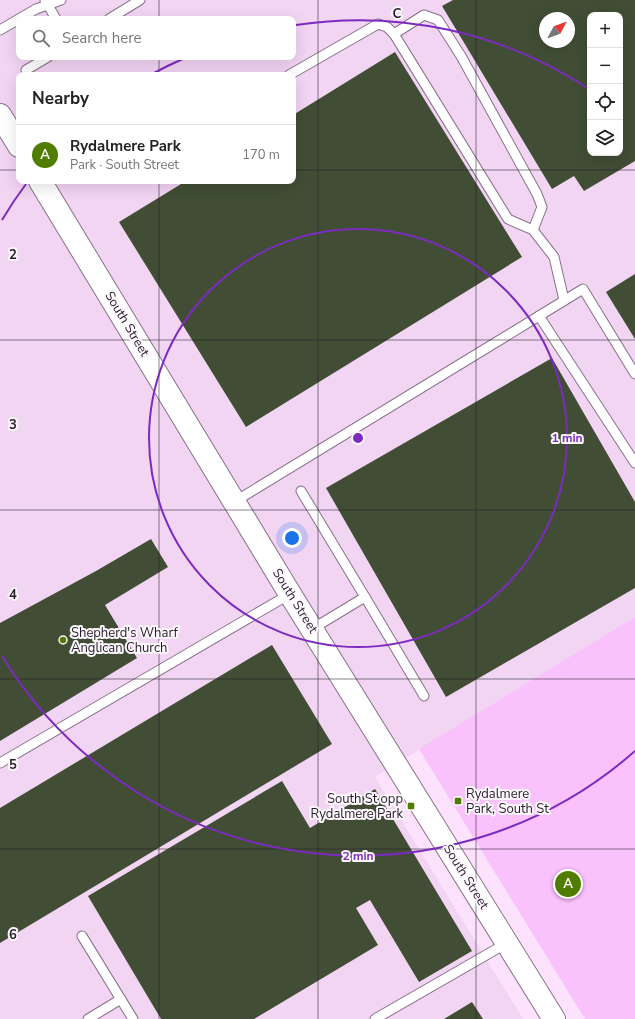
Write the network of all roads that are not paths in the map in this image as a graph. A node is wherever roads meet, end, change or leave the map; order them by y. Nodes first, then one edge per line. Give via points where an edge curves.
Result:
1 (61, 0) edge
2 (140, 0) edge
3 (46, 2) edge
4 (23, 16) edge
5 (54, 16) edge
6 (114, 16) edge
7 (16, 20) edge
8 (0, 30) edge
9 (394, 34) junction
10 (43, 60) edge
11 (26, 70) dead end
12 (294, 72) edge
13 (0, 115) edge
14 (16, 141) edge
15 (42, 184) edge
16 (533, 230) junction
17 (564, 300) junction
18 (539, 316) junction
19 (635, 374) edge
20 (635, 463) edge
21 (301, 491) dead end
22 (234, 502) junction
23 (290, 594) junction
24 (365, 597) junction
25 (312, 629) junction
26 (424, 696) dead end
27 (0, 763) edge
28 (82, 936) dead end
29 (507, 943) junction
30 (121, 999) junction
31 (88, 1019) edge
32 (133, 1019) edge
33 (375, 1019) edge
34 (554, 1019) edge

1 - 3 lane
2 - 6 lane
3 - 4 lane
3 - 5 lane
7 - 8 lane
9 - 12 lane via 387,27 378,24
9 - 16 lane via 508,218
9 - 16 lane via 424,15 438,20 461,56 537,194 542,207
10 - 11 lane
13 - 14 street
15 - 22 street, South Street
16 - 17 lane via 554,257
17 - 18 lane
17 - 19 lane via 583,289
18 - 20 lane
18 - 22 lane
21 - 24 lane
22 - 23 street, South Street
23 - 25 street, South Street
23 - 27 lane
24 - 25 lane
24 - 26 lane
25 - 29 street, South Street
28 - 30 lane
29 - 33 lane
29 - 34 street, South Street
30 - 31 lane
30 - 32 lane

